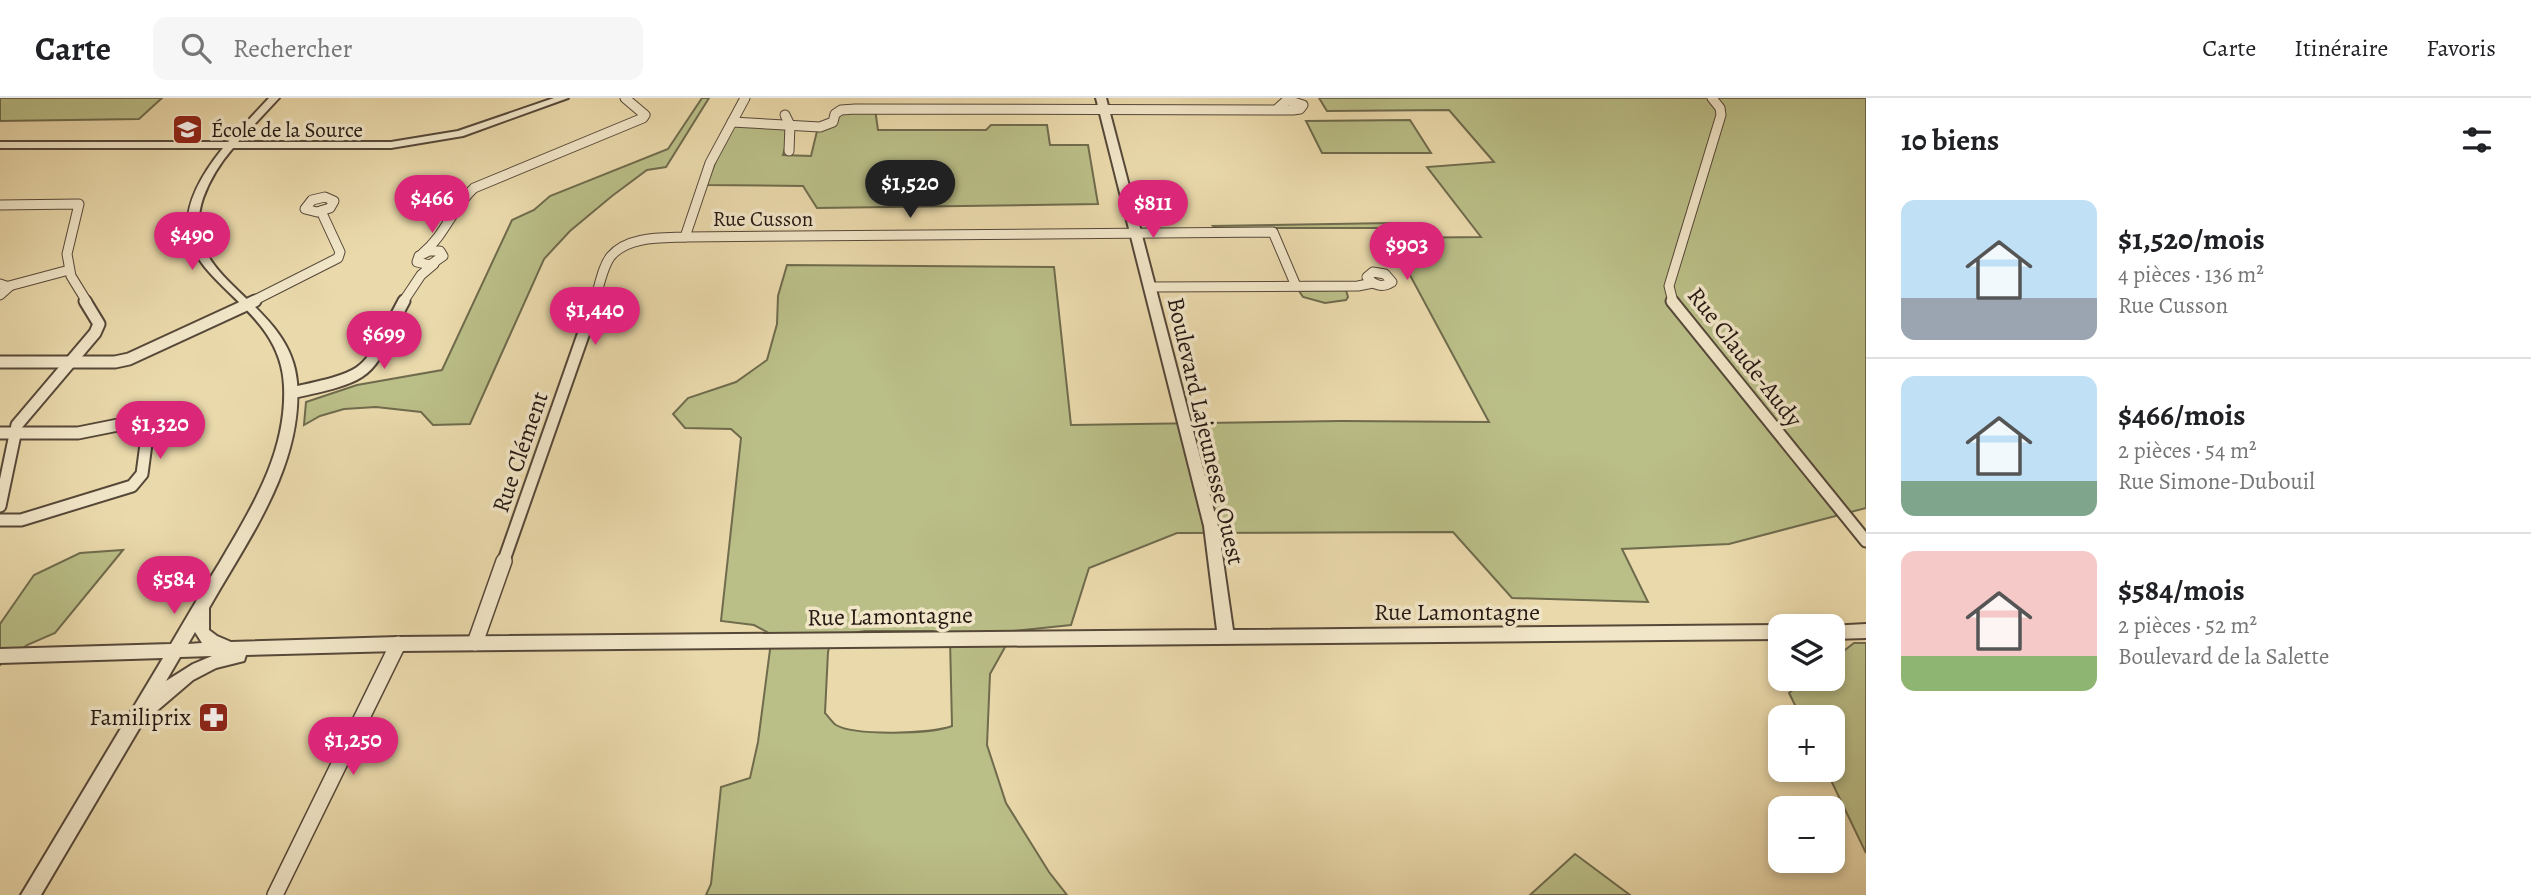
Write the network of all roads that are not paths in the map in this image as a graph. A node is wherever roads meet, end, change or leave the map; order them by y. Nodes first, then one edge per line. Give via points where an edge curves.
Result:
1 (274, 98) edge
2 (563, 98) edge
3 (625, 98) edge
4 (745, 98) edge
5 (1712, 98) edge
6 (1098, 104) edge
7 (1277, 109) dead end
8 (785, 115) dead end
9 (732, 122) junction
10 (790, 125) junction
11 (0, 145) edge
12 (233, 145) junction
13 (789, 151) dead end
14 (0, 205) edge
15 (321, 211) dead end
16 (1131, 234) junction
17 (685, 237) junction
18 (438, 240) junction
19 (440, 251) junction
20 (423, 253) junction
21 (417, 262) junction
22 (434, 264) junction
23 (69, 270) junction
24 (418, 275) junction
25 (1148, 283) junction
26 (1373, 283) dead end
27 (4, 285) edge
28 (1296, 286) junction
29 (0, 295) edge
30 (248, 304) junction
31 (0, 362) edge
32 (71, 362) junction
33 (291, 393) junction
34 (0, 433) edge
35 (13, 433) junction
36 (0, 506) edge
37 (0, 520) edge
38 (1866, 541) edge
39 (205, 600) junction
40 (1866, 631) edge
41 (1768, 632) edge
42 (1845, 632) edge
43 (1226, 636) junction
44 (475, 643) junction
45 (398, 644) junction
46 (286, 648) junction
47 (249, 649) junction
48 (176, 650) junction
49 (0, 656) edge
50 (133, 724) junction
51 (30, 895) edge
52 (275, 895) edge

1 - 12 street
2 - 12 street via 429,141
3 - 18 street via 644,112 642,120 474,188
4 - 9 street
5 - 38 street, Rue Claude-Audy via 1721,115 1669,295
6 - 7 street
6 - 10 street via 855,109 841,110 833,122 820,127
6 - 16 street, Boulevard Lajeunesse Ouest
8 - 10 street
9 - 10 street
9 - 17 street via 710,163
10 - 13 street
11 - 12 street
12 - 30 street via 198,195 194,234 212,273
14 - 23 street via 79,204 69,240
15 - 30 street via 340,252 338,258
16 - 17 street, Rue Cusson
16 - 25 street, Boulevard Lajeunesse Ouest
16 - 28 street, Rue Cusson via 1248,233 1270,237 1282,251
17 - 44 street, Rue Clément via 636,241 610,257
18 - 19 street
18 - 20 street
19 - 20 street
19 - 22 street via 443,256
20 - 21 street
21 - 22 street
21 - 24 street
22 - 24 street
23 - 27 street
23 - 32 street via 99,324
24 - 33 street via 364,371 352,379
25 - 28 street
25 - 43 street, Boulevard Lajeunesse Ouest via 1210,526
26 - 28 street
27 - 29 street
30 - 32 street via 134,358
30 - 33 street via 282,346
31 - 32 street
32 - 35 street
33 - 39 street via 286,437 274,470
34 - 35 street
35 - 36 street
35 - 37 street via 78,433 133,422 145,423 148,429 142,474 132,486 21,520
39 - 47 street via 201,633 207,639
39 - 48 street
40 - 42 street
41 - 43 street, Rue Lamontagne
43 - 44 street, Rue Lamontagne
44 - 45 street, Rue Lamontagne
45 - 46 street, Rue Lamontagne
45 - 52 street
46 - 47 street, Rue Lamontagne
46 - 50 street via 220,659 194,671 169,687
47 - 48 street, Rue Lamontagne
48 - 49 street, Rue Lamontagne
48 - 50 street
50 - 51 street

